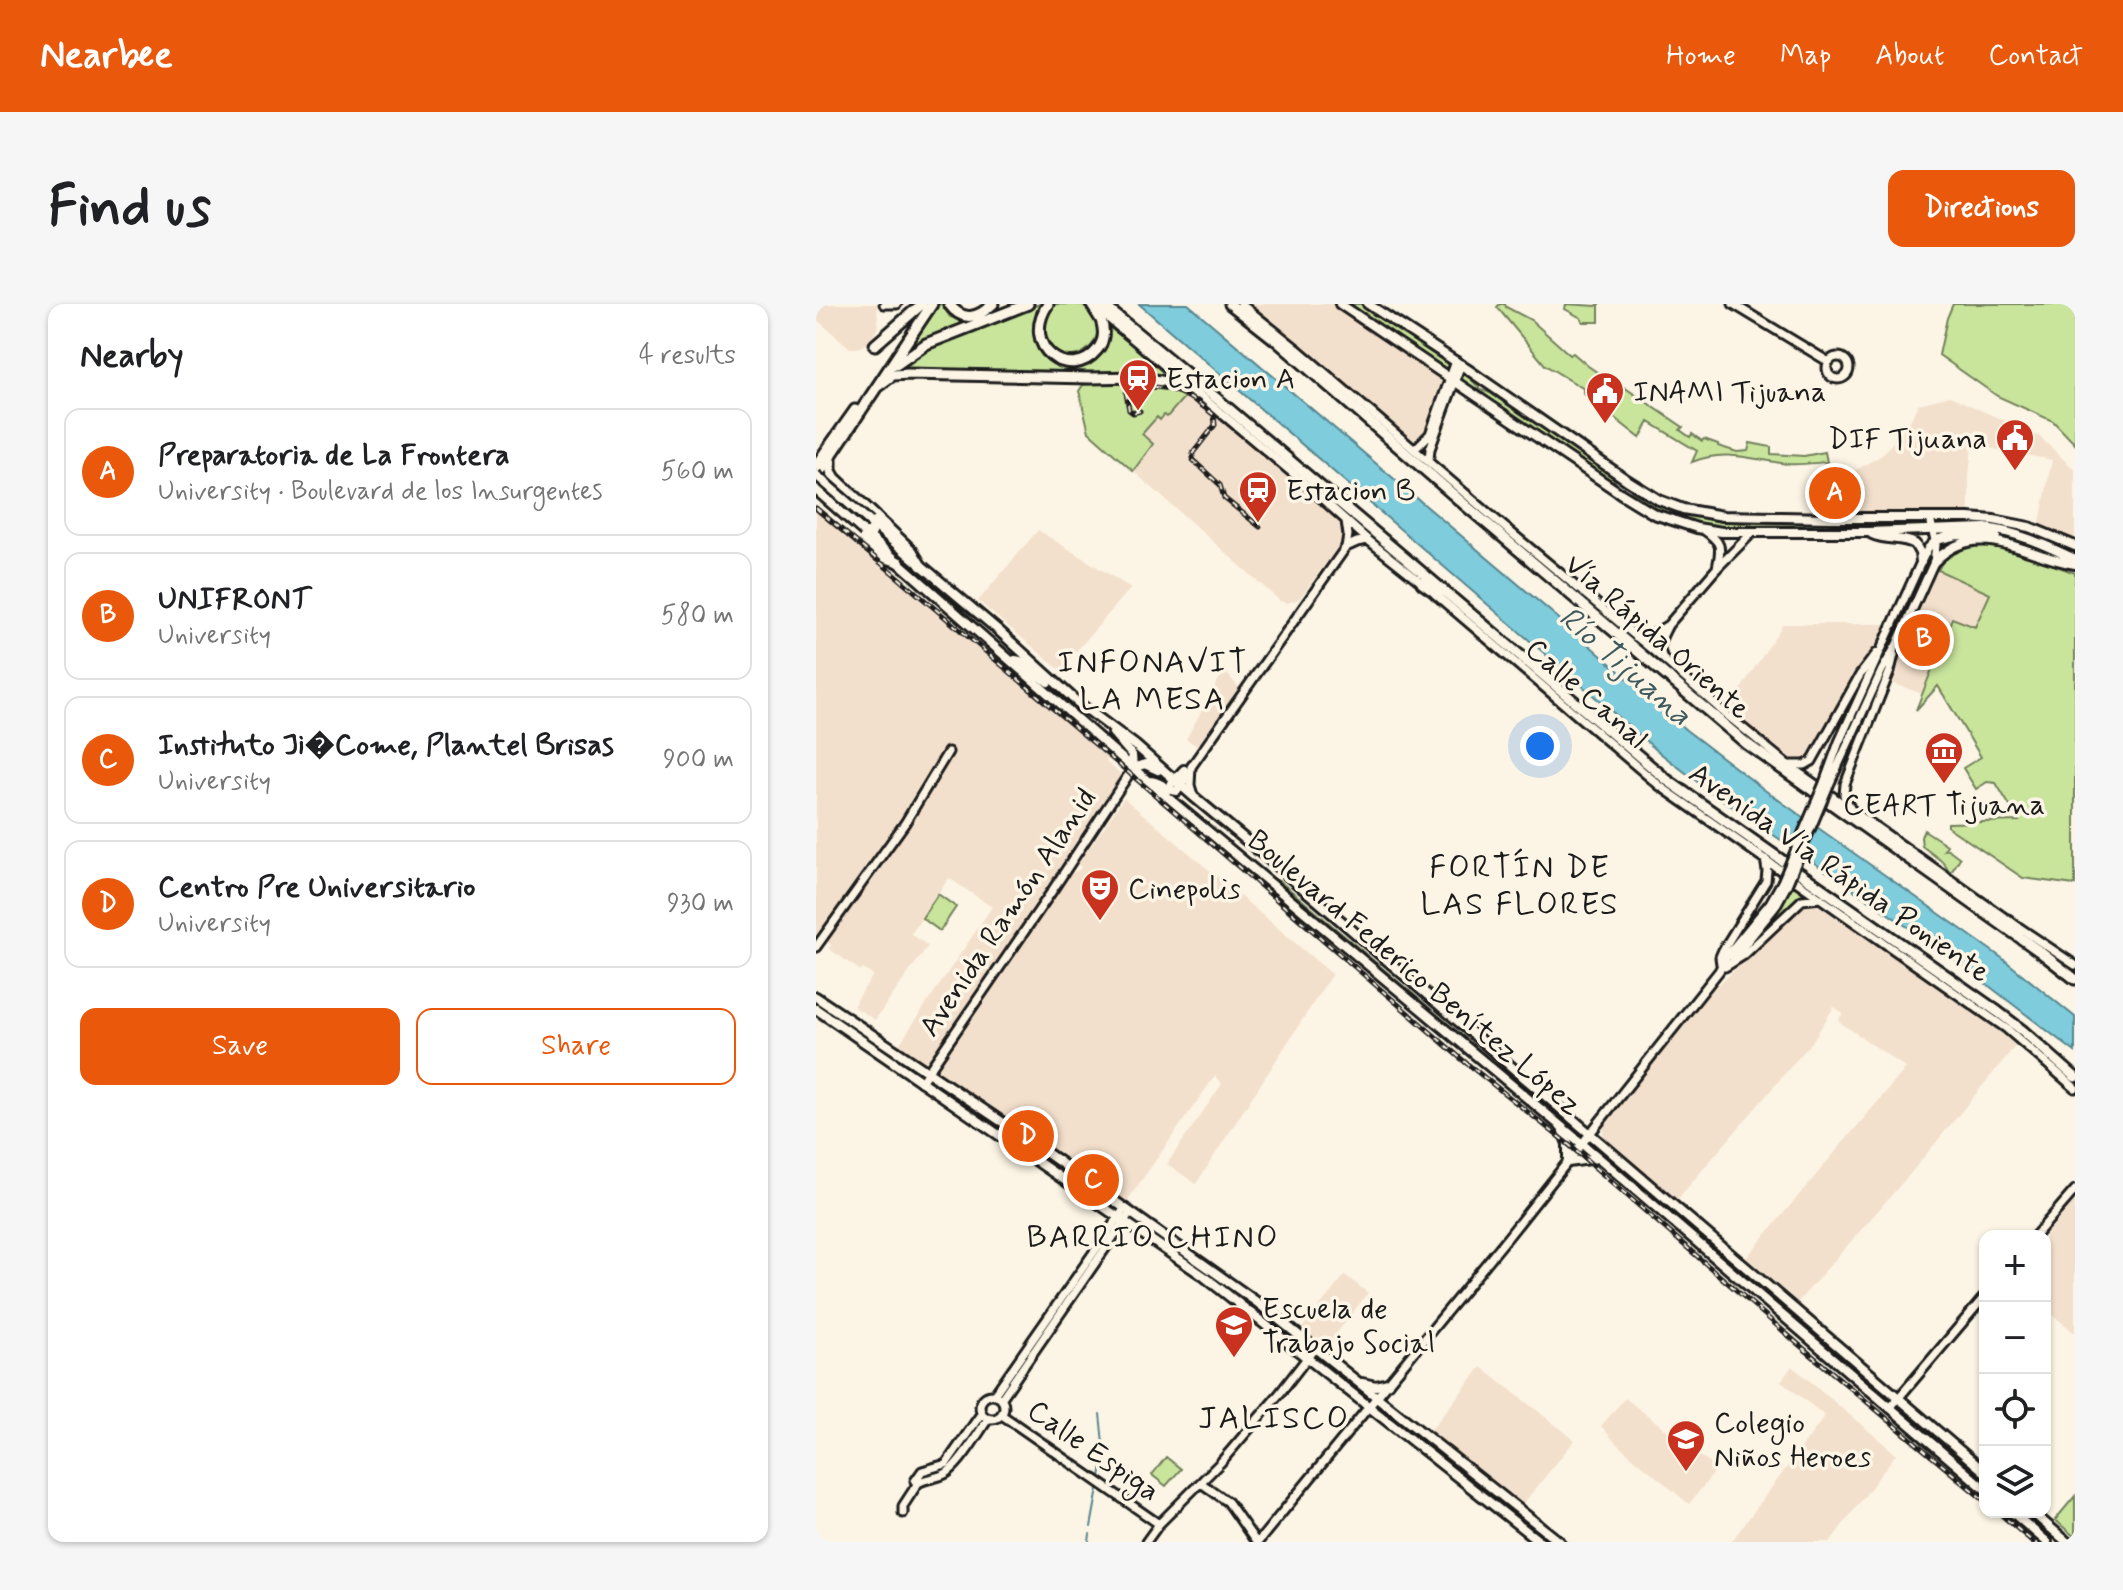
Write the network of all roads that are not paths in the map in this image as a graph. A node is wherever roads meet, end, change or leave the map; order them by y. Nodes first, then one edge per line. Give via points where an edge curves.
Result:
1 (884, 304) edge
2 (897, 304) edge
3 (923, 304) edge
4 (932, 304) edge
5 (949, 304) edge
6 (993, 304) edge
7 (1028, 304) edge
8 (1048, 304) edge
9 (1091, 304) edge
10 (1102, 304) edge
11 (1230, 304) edge
12 (1241, 304) edge
13 (1340, 304) edge
14 (1368, 304) edge
15 (1733, 304) edge
16 (1277, 341) junction
17 (875, 345) dead end
18 (1829, 362) dead end
19 (1458, 363) junction
20 (887, 372) junction
21 (1452, 380) junction
22 (878, 386) junction
23 (1197, 394) junction
24 (1352, 396) junction
25 (1251, 428) junction
26 (1415, 449) junction
27 (831, 450) junction
28 (816, 452) edge
29 (1429, 460) junction
30 (816, 465) edge
31 (1295, 476) junction
32 (816, 479) edge
33 (816, 490) edge
34 (829, 495) junction
35 (817, 503) edge
36 (1831, 518) junction
37 (1930, 518) junction
38 (1346, 521) junction
39 (1502, 525) junction
40 (1703, 529) junction
41 (1934, 529) junction
42 (1753, 532) junction
43 (1801, 532) junction
44 (1867, 532) junction
45 (1368, 540) junction
46 (1936, 540) junction
47 (2075, 546) edge
48 (1346, 547) junction
49 (2055, 550) junction
50 (2075, 553) edge
51 (899, 562) junction
52 (1921, 562) junction
53 (1934, 562) junction
54 (2075, 562) edge
55 (921, 566) junction
56 (1717, 568) junction
57 (931, 575) junction
58 (1557, 581) junction
59 (1422, 583) junction
60 (1479, 622) junction
61 (1668, 625) junction
62 (1614, 630) junction
63 (1636, 637) junction
64 (1884, 645) junction
65 (1896, 646) junction
66 (1662, 658) junction
67 (1013, 662) junction
68 (1538, 671) junction
69 (1072, 698) junction
70 (1706, 698) junction
71 (1103, 722) junction
72 (1607, 742) junction
73 (948, 752) dead end
74 (1788, 765) junction
75 (1133, 768) junction
76 (1188, 770) junction
77 (1165, 772) junction
78 (1148, 781) junction
79 (1177, 784) junction
80 (1826, 784) junction
81 (1194, 797) junction
82 (1211, 811) junction
83 (1854, 813) junction
84 (1234, 830) junction
85 (1220, 840) junction
86 (1765, 859) junction
87 (1821, 898) junction
88 (2008, 920) junction
89 (816, 947) edge
90 (2075, 965) edge
91 (1722, 967) junction
92 (2075, 978) edge
93 (1955, 993) junction
94 (816, 997) edge
95 (816, 1009) edge
96 (2023, 1031) junction
97 (929, 1071) junction
98 (921, 1082) junction
99 (2075, 1082) edge
100 (1563, 1129) junction
101 (1589, 1134) junction
102 (1582, 1144) junction
103 (1599, 1158) junction
104 (1568, 1162) junction
105 (2075, 1190) edge
106 (1127, 1211) junction
107 (1122, 1220) junction
108 (2040, 1230) edge
109 (1980, 1302) edge
110 (1314, 1349) junction
111 (1306, 1361) junction
112 (1356, 1382) junction
113 (1388, 1383) junction
114 (1377, 1396) junction
115 (997, 1397) junction
116 (1898, 1398) junction
117 (1368, 1406) junction
118 (1890, 1408) junction
119 (1002, 1415) junction
120 (985, 1416) junction
121 (1979, 1467) edge
122 (1201, 1483) junction
123 (1979, 1484) edge
124 (909, 1497) junction
125 (903, 1513) dead end
126 (2019, 1518) edge
127 (2039, 1518) edge
128 (1159, 1524) junction
129 (1146, 1542) edge
130 (1257, 1542) edge
131 (1540, 1542) edge
132 (1560, 1542) edge
133 (2047, 1542) edge
134 (2067, 1542) edge

1 - 2 main road
3 - 17 highway
3 - 27 highway
4 - 20 highway
5 - 6 highway via 970,317
7 - 20 highway via 926,344
8 - 9 highway via 1039,324 1040,341 1050,354 1068,362 1086,360 1103,340 1102,324
9 - 23 main road
10 - 25 highway, Avenida Vía Rápida Poniente
11 - 16 highway, Vía Rápida Oriente
12 - 24 main road
13 - 21 main road
14 - 19 main road
15 - 18 main road
16 - 24 highway
16 - 58 highway, Vía Rápida Oriente
19 - 21 main road
19 - 36 main road via 1659,500 1723,516
20 - 22 highway
21 - 26 main road via 1430,434
21 - 29 main road
21 - 40 main road via 1647,511
22 - 23 highway via 893,375 908,374 1136,377
22 - 27 highway
23 - 31 main road
24 - 26 main road
25 - 31 highway
25 - 60 highway, Avenida Vía Rápida Poniente
26 - 29 main road
27 - 28 highway
27 - 30 highway
27 - 32 highway
27 - 55 highway via 835,478 912,551
29 - 39 main road
31 - 38 main road
32 - 34 main road
32 - 55 main road, Boulevard Federico Benítez López, bridge
33 - 51 main road, Boulevard Federico Benítez López, bridge
34 - 35 highway via 819,493
34 - 57 main road via 898,556
35 - 51 highway via 880,556
36 - 37 main road
36 - 43 main road via 1822,530
37 - 41 main road
37 - 47 main road via 2014,523
38 - 45 main road
38 - 48 main road
39 - 58 highway
39 - 63 main road
40 - 42 main road
40 - 56 main road via 1721,547
41 - 44 main road
41 - 46 main road
41 - 49 main road via 1999,530
42 - 43 main road
42 - 56 main road
43 - 44 main road
44 - 52 main road via 1915,544
45 - 48 main road
45 - 59 main road
46 - 49 main road via 1957,535 2006,537
46 - 52 main road
46 - 53 main road
48 - 76 main road
49 - 50 main road
49 - 54 main road
51 - 67 main road, Boulevard Federico Benítez López
52 - 64 main road
53 - 54 main road via 1953,546 1980,541
53 - 65 main road
55 - 57 main road, Boulevard Federico Benítez López
56 - 61 main road
57 - 69 main road, Boulevard Federico Benítez López
58 - 62 highway, Vía Rápida Oriente
59 - 60 highway
59 - 72 main road, Calle Canal
60 - 68 highway, Avenida Vía Rápida Poniente
61 - 63 main road via 1649,637
61 - 66 main road via 1660,645
62 - 70 highway
62 - 92 highway, Vía Rápida Oriente via 1747,744
63 - 66 main road
64 - 74 main road via 1860,675 1812,761
64 - 80 main road via 1839,742
65 - 80 main road
65 - 83 main road via 1845,784 1844,795
66 - 70 main road
67 - 69 main road via 1020,661
67 - 75 main road, Boulevard Federico Benítez López
68 - 72 highway
68 - 96 highway, Avenida Vía Rápida Poniente via 1679,789
69 - 71 main road, Boulevard Federico Benítez López
70 - 74 main road
71 - 75 main road via 1131,753
71 - 77 main road, Boulevard Federico Benítez López
72 - 86 main road, Calle Canal
73 - 89 main road via 905,823
74 - 83 main road
75 - 78 main road, Boulevard Federico Benítez López
75 - 79 main road via 1148,765
75 - 97 main road, Avenida Ramón Alanid
76 - 77 main road
76 - 79 main road
76 - 81 main road
77 - 79 main road, Boulevard Federico Benítez López
78 - 79 main road via 1173,791
78 - 85 main road, Boulevard Federico Benítez López
79 - 81 main road, Boulevard Federico Benítez López
79 - 82 main road
80 - 91 main road, bridge via 1781,898
81 - 82 main road, Boulevard Federico Benítez López
82 - 84 main road, Boulevard Federico Benítez López
83 - 88 main road
84 - 85 main road via 1233,837
84 - 101 main road, Boulevard Federico Benítez López
85 - 100 main road, Boulevard Federico Benítez López
86 - 87 main road, Calle Canal
86 - 91 main road via 1766,881 1723,950
87 - 91 main road via 1802,900 1744,955
87 - 93 main road, Calle Canal
88 - 90 main road
88 - 92 highway
91 - 101 main road
93 - 96 highway
93 - 99 main road, Calle Canal
94 - 97 main road
95 - 98 main road
96 - 99 highway, Avenida Vía Rápida Poniente
97 - 98 main road, Avenida Ramón Alanid
97 - 106 main road
98 - 107 main road
100 - 102 main road, Boulevard Federico Benítez López
100 - 104 main road
101 - 102 main road
101 - 116 main road, Boulevard Federico Benítez López
102 - 103 main road, Boulevard Federico Benítez López
102 - 104 main road
103 - 104 main road
103 - 118 main road, Boulevard Federico Benítez López
104 - 113 main road
105 - 108 main road
106 - 107 main road
106 - 110 main road
107 - 111 main road via 1205,1277
107 - 115 main road
109 - 116 main road
110 - 111 main road
110 - 112 main road
111 - 117 main road
111 - 122 main road
112 - 113 main road
112 - 114 main road
113 - 114 main road
114 - 117 main road
114 - 132 main road
115 - 119 main road via 1004,1407
115 - 120 main road via 981,1401
116 - 118 main road
116 - 121 main road, Boulevard Federico Benítez López
117 - 130 main road
117 - 131 main road
118 - 123 main road, Boulevard Federico Benítez López
119 - 120 main road via 993,1420
119 - 128 main road, Calle Espiga
120 - 124 main road via 946,1464 922,1471
120 - 124 main road via 949,1471 921,1480
122 - 128 main road
122 - 130 main road via 1228,1502
124 - 125 main road
126 - 133 main road
127 - 134 main road
128 - 129 main road

